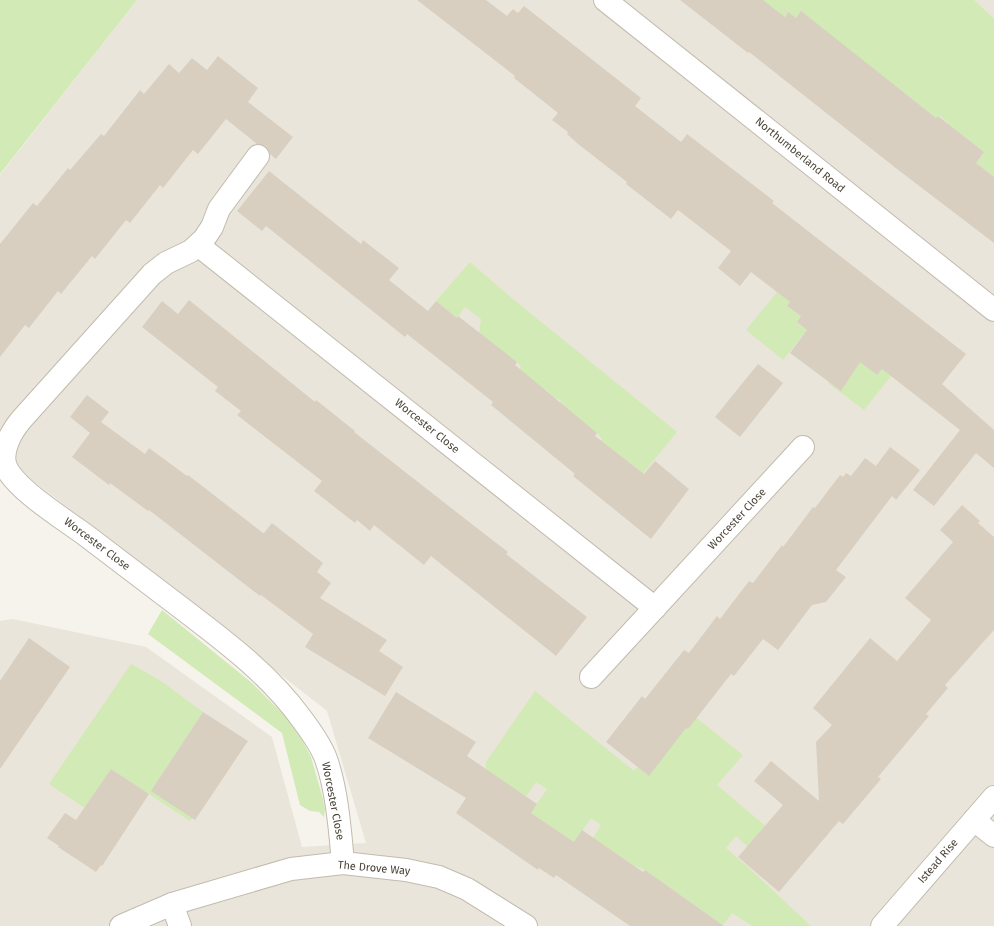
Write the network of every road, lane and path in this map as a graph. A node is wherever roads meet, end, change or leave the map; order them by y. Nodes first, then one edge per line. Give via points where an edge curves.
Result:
1 (605, 0) edge
2 (258, 156) dead end
3 (198, 246) junction
4 (994, 310) edge
5 (803, 447) dead end
6 (655, 608) junction
7 (591, 677) dead end
8 (994, 796) edge
9 (974, 820) junction
10 (994, 836) edge
11 (343, 863) junction
12 (172, 904) junction
13 (121, 926) edge
14 (180, 926) edge
15 (526, 926) edge
16 (882, 926) edge

1 - 4 street, Northumberland Road
2 - 3 street, Worcester Close via 223,203 210,230
3 - 6 street, Worcester Close
3 - 11 street, Worcester Close via 166,263 152,274 37,401 9,437 4,463 21,487 229,645 267,679 294,708 319,747 329,769 339,820
5 - 6 street, Worcester Close
6 - 7 street, Worcester Close
8 - 9 street, Istead Rise
9 - 10 street
9 - 16 street, Istead Rise
11 - 12 street, The Drove Way via 291,869
11 - 15 street, The Drove Way via 406,870 439,877 467,889
12 - 13 street, The Drove Way
12 - 14 street

